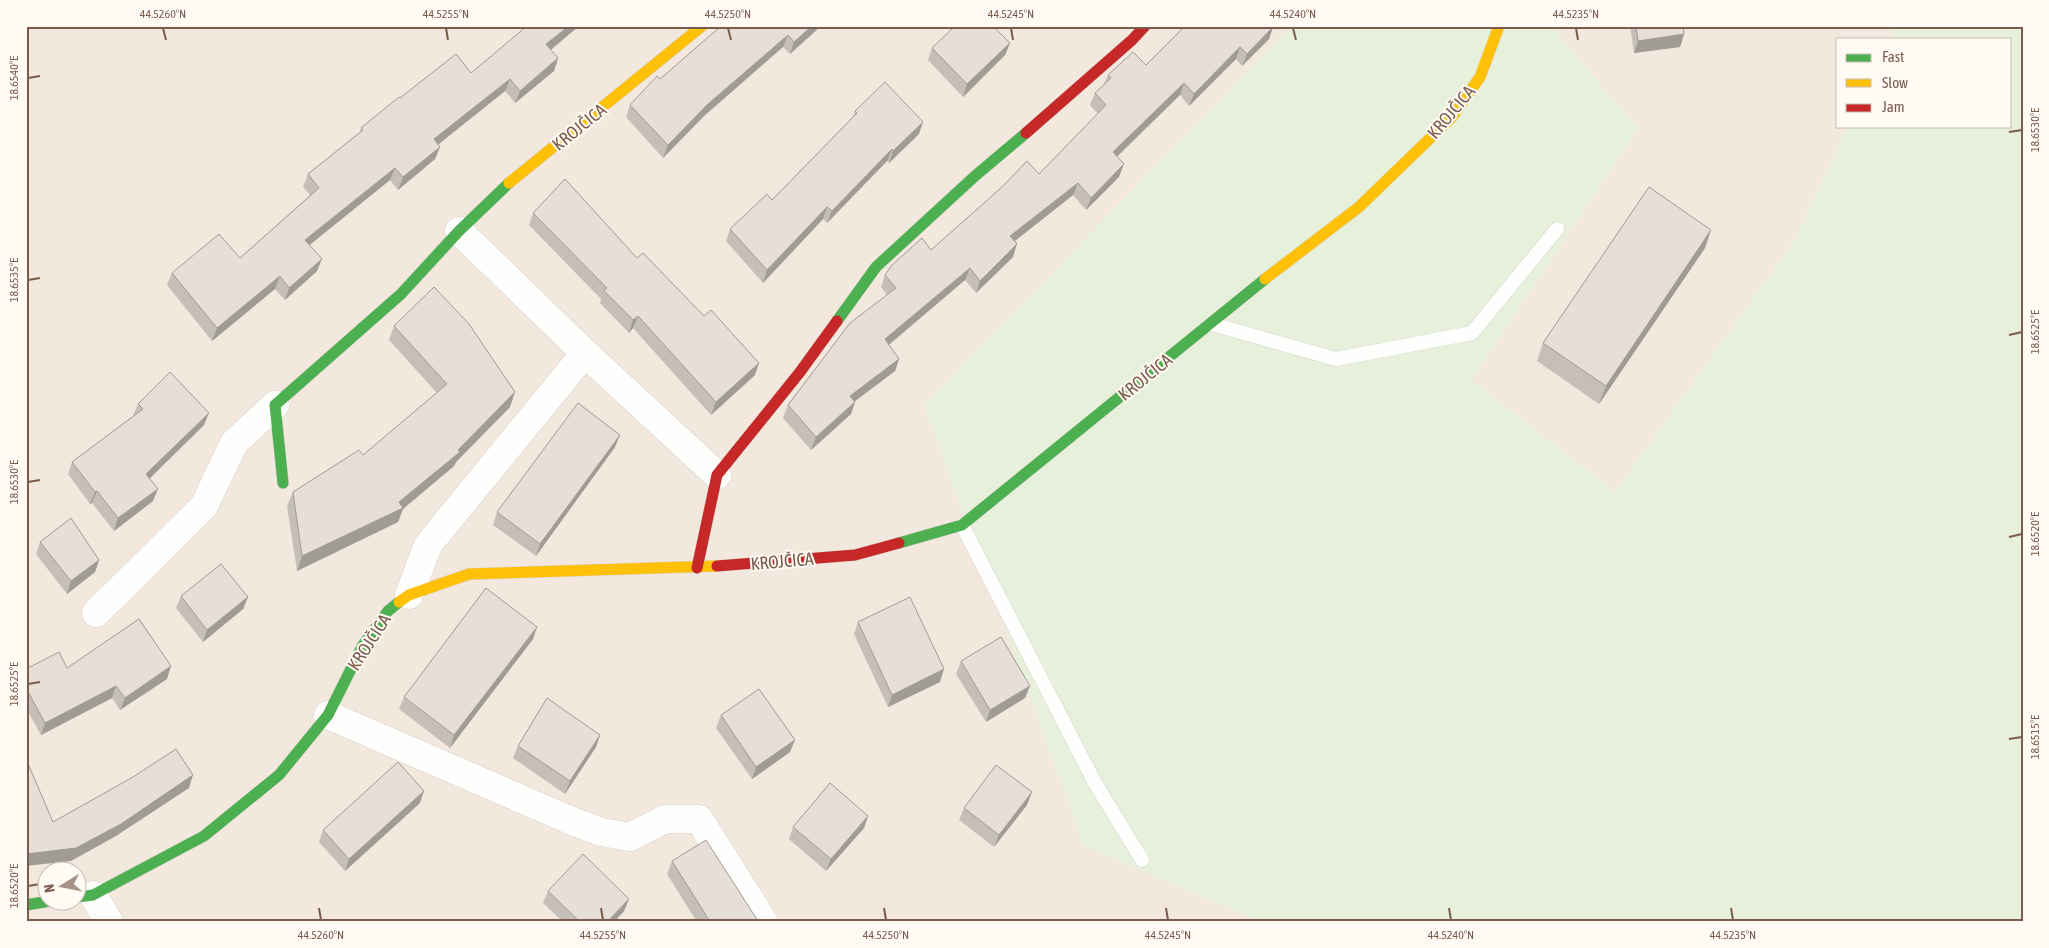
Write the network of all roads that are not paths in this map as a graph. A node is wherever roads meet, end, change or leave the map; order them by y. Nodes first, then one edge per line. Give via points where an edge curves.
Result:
1 (702, 26) edge
2 (1145, 26) edge
3 (1499, 26) edge
4 (1557, 229) dead end
5 (459, 231) junction
6 (1212, 324) junction
7 (585, 353) junction
8 (275, 405) junction
9 (717, 475) junction
10 (283, 482) dead end
11 (962, 525) junction
12 (697, 568) junction
13 (409, 594) junction
14 (96, 613) dead end
15 (328, 715) junction
16 (1142, 860) dead end
17 (88, 894) edge
18 (88, 899) edge
19 (109, 922) edge
20 (764, 922) edge

1 - 5 main road, KROJČICA via 512,180
2 - 9 main road via 876,267 800,372
3 - 6 main road, KROJČICA via 1480,78 1452,117 1359,207 1288,260
4 - 6 lane via 1472,333 1336,359
5 - 7 street
5 - 8 main road, KROJČICA via 401,294
6 - 11 main road, KROJČICA
7 - 9 street
7 - 13 street via 428,545
8 - 10 main road
8 - 14 street, KROJČICA via 234,442 204,506
9 - 12 main road
11 - 12 main road, KROJČICA via 855,555
11 - 16 lane via 1096,783
12 - 13 main road, KROJČICA via 469,574
13 - 15 main road, KROJČICA via 388,611 363,645
15 - 17 main road, KROJČICA via 280,775 204,836
15 - 20 street via 601,832 630,837 665,819 698,819
18 - 19 street

